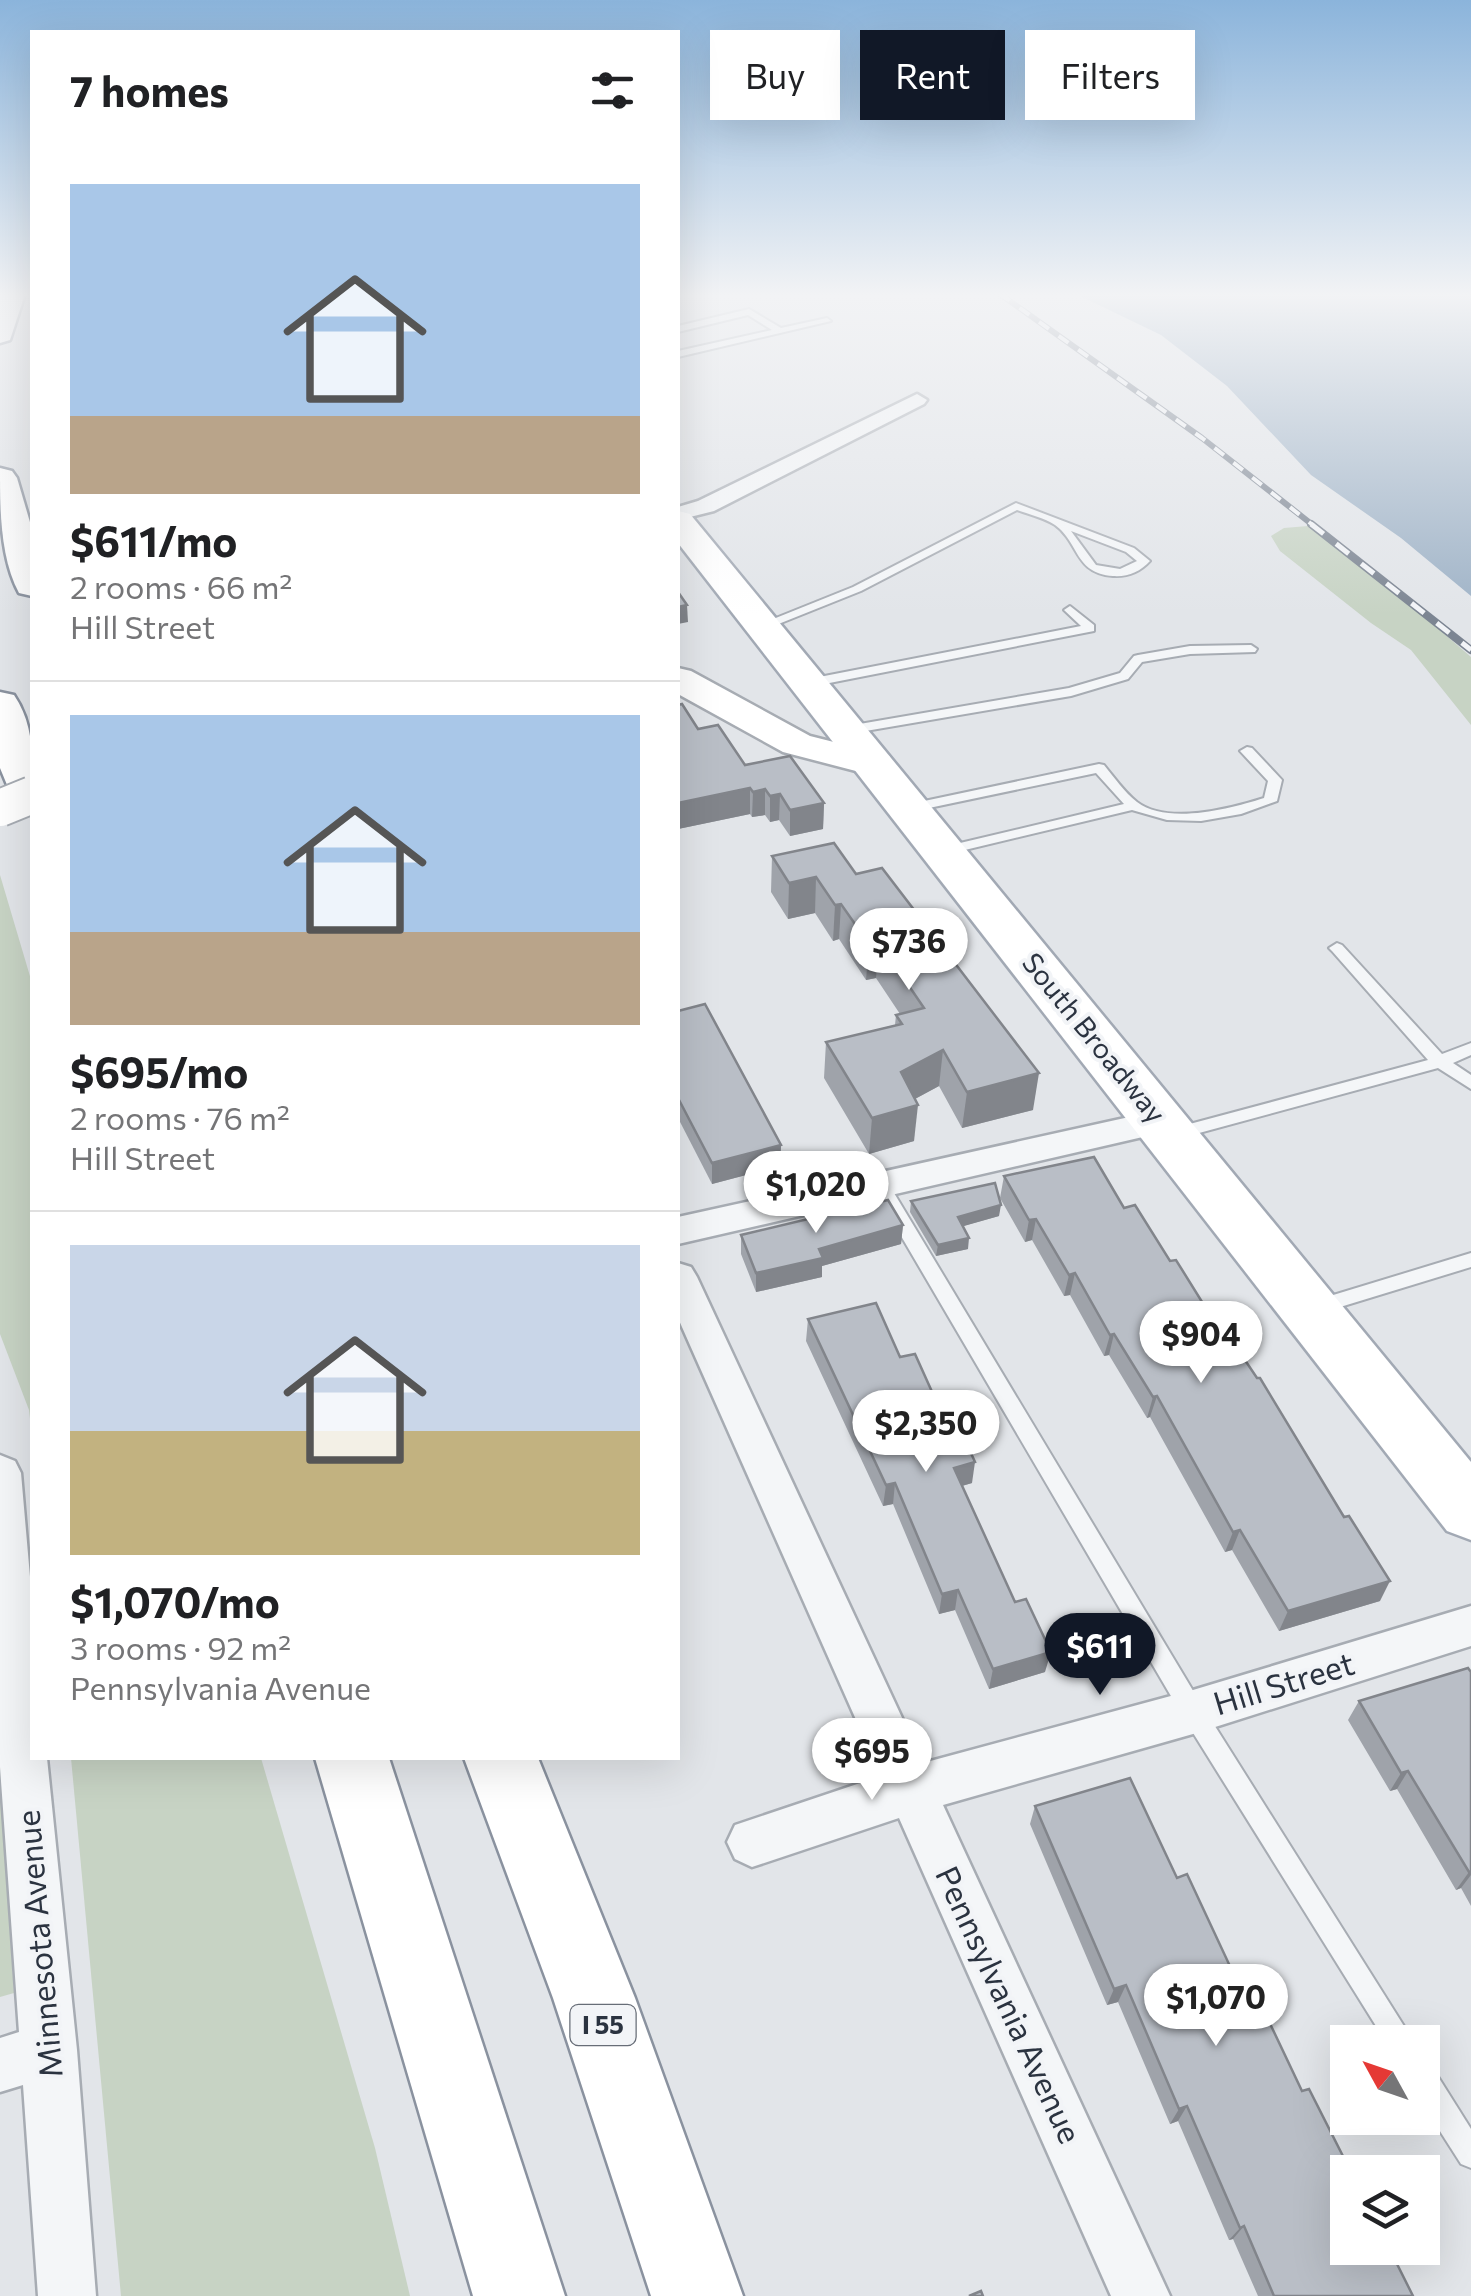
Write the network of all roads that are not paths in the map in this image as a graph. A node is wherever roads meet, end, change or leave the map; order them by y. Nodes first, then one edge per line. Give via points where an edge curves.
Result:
1 (915, 401) edge
2 (0, 478) edge
3 (680, 517) edge
4 (680, 521) edge
5 (1058, 522) junction
6 (30, 578) edge
7 (1070, 610) dead end
8 (762, 626) junction
9 (1252, 649) dead end
10 (680, 681) edge
11 (809, 683) junction
12 (0, 704) edge
13 (862, 747) junction
14 (1248, 751) dead end
15 (30, 792) edge
16 (30, 799) edge
17 (1134, 806) junction
18 (0, 808) edge
19 (910, 808) junction
20 (944, 851) junction
21 (1337, 948) dead end
22 (1471, 1048) edge
23 (1440, 1062) junction
24 (1471, 1082) edge
25 (1167, 1128) junction
26 (879, 1183) junction
27 (680, 1231) edge
28 (1471, 1260) edge
29 (680, 1281) edge
30 (1309, 1309) junction
31 (0, 1474) edge
32 (1471, 1511) edge
33 (1471, 1626) edge
34 (1193, 1712) junction
35 (353, 1760) edge
36 (502, 1760) edge
37 (909, 1791) junction
38 (752, 1842) dead end
39 (1390, 2025) edge
40 (25, 2057) edge
41 (1440, 2105) edge
42 (1471, 2154) edge
43 (67, 2296) edge
44 (520, 2296) edge
45 (697, 2296) edge
46 (1141, 2296) edge

1 - 3 street
2 - 6 main road
4 - 8 main road, South Broadway
5 - 5 lane via 1130,550 1144,561 1122,573 1092,567
5 - 8 lane via 1016,506 857,590
7 - 11 lane via 1090,628
8 - 11 main road, South Broadway
9 - 13 lane via 1138,659 1124,676
10 - 13 street via 821,755
11 - 13 main road, South Broadway
12 - 15 main road
13 - 19 main road, South Broadway
14 - 17 lane via 1275,780 1270,801 1183,818 1158,818
16 - 18 street, bridge
17 - 19 lane via 1099,768
17 - 20 lane
19 - 20 main road, South Broadway
20 - 25 main road, South Broadway
21 - 23 lane
22 - 23 lane
23 - 24 lane
23 - 25 lane
25 - 26 street
25 - 30 main road, South Broadway
26 - 27 street
26 - 34 lane
28 - 30 lane
29 - 37 street, Pennsylvania Avenue
30 - 32 main road, South Broadway
31 - 40 street, Minnesota Avenue
33 - 34 street, Hill Street
34 - 37 street, Hill Street
34 - 39 lane
35 - 44 main road
36 - 45 main road, I 55 via 594,1998
37 - 38 street, Hill Street
37 - 46 street, Pennsylvania Avenue
40 - 43 street, Minnesota Avenue
41 - 42 lane

